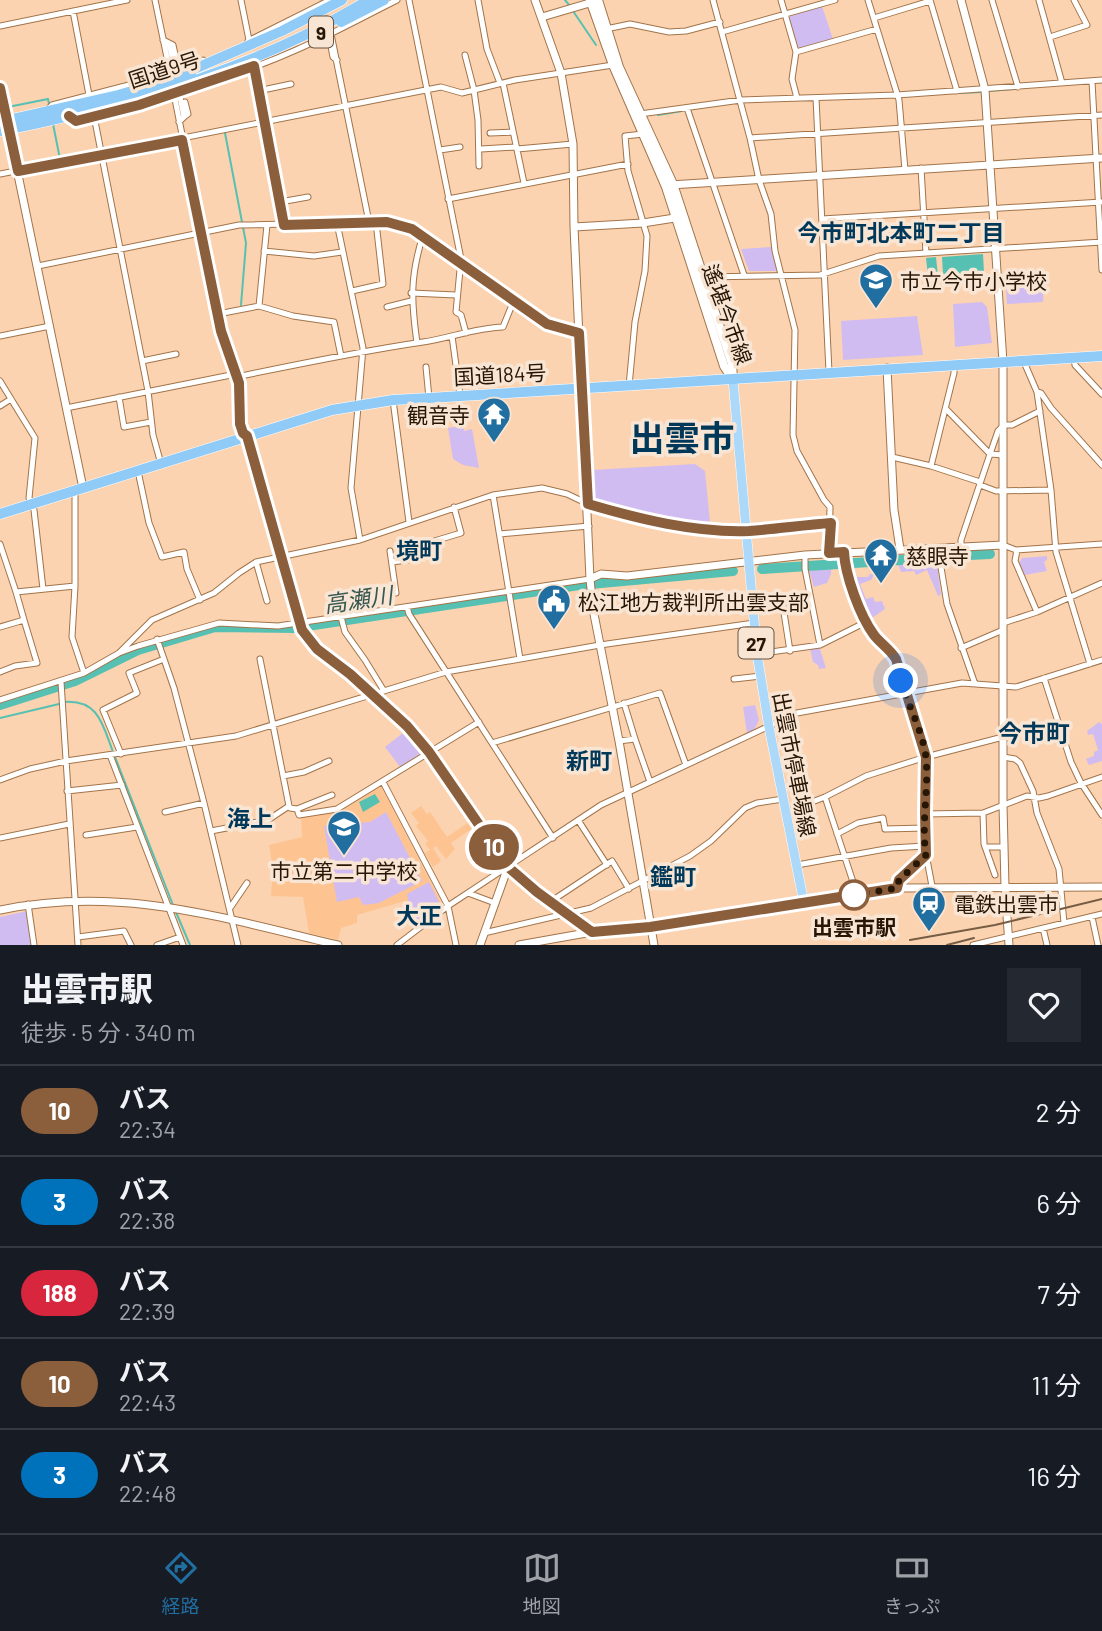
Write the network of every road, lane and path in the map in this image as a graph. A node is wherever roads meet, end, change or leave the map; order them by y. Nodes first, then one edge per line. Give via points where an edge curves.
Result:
1 (127, 0) edge
2 (155, 0) edge
3 (241, 0) edge
4 (342, 0) edge
5 (397, 0) edge
6 (410, 0) edge
7 (478, 0) edge
8 (535, 0) edge
9 (713, 0) edge
10 (781, 0) edge
11 (835, 0) edge
12 (868, 0) edge
13 (931, 0) edge
14 (961, 0) edge
15 (992, 0) edge
16 (1039, 0) edge
17 (1074, 0) edge
18 (328, 1) edge
19 (595, 1) edge
20 (374, 5) edge
21 (73, 11) junction
22 (785, 15) junction
23 (542, 17) junction
24 (874, 18) junction
25 (332, 20) junction
26 (720, 22) junction
27 (0, 26) edge
28 (284, 26) junction
29 (606, 29) junction
30 (877, 29) junction
31 (722, 32) junction
32 (331, 34) junction
33 (1049, 37) junction
34 (249, 40) junction
35 (330, 41) tunnel mouth
36 (166, 42) junction
37 (296, 47) junction
38 (796, 52) junction
39 (465, 55) dead end
40 (337, 60) junction
41 (255, 61) junction
42 (175, 62) dead end
43 (613, 65) junction
44 (170, 72) junction
45 (561, 72) junction
46 (209, 78) junction
47 (1102, 80) edge
48 (1092, 81) junction
49 (162, 82) junction
50 (501, 83) junction
51 (1062, 83) junction
52 (290, 84) dead end
53 (1018, 87) junction
54 (0, 88) edge
55 (122, 90) junction
56 (258, 90) junction
57 (428, 90) junction
58 (474, 90) junction
59 (985, 90) junction
60 (957, 91) junction
61 (89, 95) junction
62 (897, 95) junction
63 (180, 98) junction
64 (797, 98) junction
65 (816, 98) junction
66 (135, 99) junction
67 (741, 100) junction
68 (346, 106) junction
69 (128, 108) junction
70 (687, 108) junction
71 (44, 112) junction
72 (640, 114) junction
73 (1102, 115) edge
74 (69, 116) junction
75 (94, 116) junction
76 (1094, 116) junction
77 (181, 120) junction
78 (264, 122) junction
79 (988, 122) junction
80 (4, 126) edge
81 (900, 128) junction
82 (513, 132) junction
83 (818, 132) junction
84 (490, 133) dead end
85 (643, 135) junction
86 (750, 138) junction
87 (182, 140) junction
88 (573, 144) junction
89 (460, 147) dead end
90 (517, 148) junction
91 (481, 149) dead end
92 (440, 150) junction
93 (102, 155) junction
94 (1099, 158) edge
95 (628, 164) junction
96 (990, 165) junction
97 (479, 166) dead end
98 (921, 169) junction
99 (905, 170) junction
100 (18, 171) junction
101 (0, 174) edge
102 (573, 174) junction
103 (820, 177) junction
104 (759, 180) junction
105 (712, 182) junction
106 (524, 183) junction
107 (669, 185) junction
108 (308, 197) dead end
109 (449, 198) junction
110 (280, 202) junction
111 (1100, 202) edge
112 (993, 209) junction
113 (923, 213) junction
114 (681, 217) junction
115 (822, 219) junction
116 (369, 222) junction
117 (376, 222) junction
118 (337, 223) junction
119 (643, 223) junction
120 (267, 225) junction
121 (284, 225) junction
122 (574, 227) junction
123 (202, 233) junction
124 (423, 235) junction
125 (1101, 242) edge
126 (121, 249) junction
127 (996, 249) junction
128 (264, 251) junction
129 (342, 252) junction
130 (926, 253) junction
131 (460, 261) junction
132 (38, 266) junction
133 (1102, 270) edge
134 (825, 272) junction
135 (744, 275) junction
136 (783, 276) junction
137 (699, 278) junction
138 (352, 290) junction
139 (411, 293) junction
140 (456, 295) junction
141 (514, 300) junction
142 (411, 301) junction
143 (259, 306) junction
144 (387, 307) dead end
145 (218, 314) junction
146 (50, 326) junction
147 (466, 332) junction
148 (579, 333) junction
149 (452, 336) junction
150 (0, 337) edge
151 (417, 343) junction
152 (363, 351) junction
153 (176, 354) dead end
154 (341, 356) junction
155 (1102, 356) edge
156 (1074, 357) junction
157 (142, 361) junction
158 (1023, 361) junction
159 (1003, 362) junction
160 (954, 364) junction
161 (426, 367) dead end
162 (887, 368) junction
163 (830, 372) junction
164 (794, 374) junction
165 (236, 376) junction
166 (733, 380) junction
167 (0, 381) edge
168 (629, 386) junction
169 (582, 389) junction
170 (148, 391) junction
171 (1037, 392) junction
172 (1102, 394) edge
173 (460, 396) junction
174 (119, 397) junction
175 (11, 398) junction
176 (429, 398) junction
177 (393, 400) junction
178 (358, 405) junction
179 (0, 406) edge
180 (66, 408) junction
181 (946, 410) junction
182 (1040, 411) junction
183 (151, 422) junction
184 (1004, 425) junction
185 (247, 436) junction
186 (990, 454) junction
187 (1003, 455) junction
188 (892, 457) junction
189 (161, 464) junction
190 (1102, 465) edge
191 (931, 466) junction
192 (138, 471) junction
193 (980, 483) junction
194 (79, 489) junction
195 (1051, 490) junction
196 (1003, 491) junction
197 (494, 495) junction
198 (588, 504) junction
199 (32, 505) junction
200 (454, 507) junction
201 (0, 514) edge
202 (409, 522) junction
203 (831, 523) junction
204 (589, 526) junction
205 (747, 531) junction
206 (500, 534) junction
207 (360, 540) junction
208 (0, 544) edge
209 (1102, 544) edge
210 (1003, 545) junction
211 (961, 547) junction
212 (1056, 547) junction
213 (938, 549) junction
214 (900, 550) junction
215 (1017, 550) junction
216 (390, 551) dead end
217 (844, 552) junction
218 (829, 553) junction
219 (805, 555) junction
220 (282, 556) junction
221 (749, 561) junction
222 (256, 562) junction
223 (392, 562) junction
224 (590, 579) junction
225 (1102, 583) edge
226 (75, 586) junction
227 (43, 589) junction
228 (508, 591) junction
229 (16, 592) junction
230 (396, 593) dead end
231 (1071, 596) junction
232 (810, 597) junction
233 (200, 600) junction
234 (782, 600) junction
235 (267, 601) dead end
236 (752, 603) junction
237 (407, 607) junction
238 (1037, 612) junction
239 (341, 617) junction
240 (24, 620) junction
241 (866, 622) junction
242 (298, 623) junction
243 (754, 623) junction
244 (1003, 626) junction
245 (0, 627) edge
246 (158, 639) junction
247 (600, 645) junction
248 (820, 645) junction
249 (961, 648) junction
250 (790, 650) junction
251 (120, 653) junction
252 (757, 654) junction
253 (164, 659) junction
254 (260, 659) dead end
255 (520, 659) junction
256 (1102, 660) edge
257 (1090, 664) junction
258 (0, 672) edge
259 (446, 672) junction
260 (84, 673) junction
261 (761, 676) junction
262 (1044, 678) junction
263 (734, 679) dead end
264 (61, 682) junction
265 (975, 684) junction
266 (1003, 687) junction
267 (384, 691) junction
268 (905, 691) junction
269 (374, 695) junction
270 (0, 700) edge
271 (624, 703) junction
272 (612, 706) junction
273 (479, 722) junction
274 (272, 725) junction
275 (769, 727) junction
276 (1003, 737) junction
277 (635, 739) junction
278 (619, 741) junction
279 (492, 743) junction
280 (188, 745) junction
281 (429, 752) junction
282 (121, 754) junction
283 (110, 755) junction
284 (926, 757) junction
285 (1003, 757) junction
286 (66, 761) junction
287 (329, 761) dead end
288 (685, 765) junction
289 (283, 776) junction
290 (1102, 777) edge
291 (0, 780) edge
292 (383, 782) junction
293 (650, 782) junction
294 (1081, 783) junction
295 (122, 785) junction
296 (67, 791) junction
297 (627, 793) junction
298 (332, 795) dead end
299 (825, 797) junction
300 (1033, 797) junction
301 (783, 799) junction
302 (204, 803) junction
303 (1003, 805) junction
304 (289, 806) junction
305 (297, 809) junction
306 (165, 812) dead end
307 (786, 812) junction
308 (983, 813) junction
309 (925, 814) junction
310 (1102, 815) edge
311 (578, 820) junction
312 (69, 824) junction
313 (137, 827) junction
314 (925, 828) junction
315 (211, 831) junction
316 (837, 834) junction
317 (86, 835) dead end
318 (0, 838) edge
319 (553, 838) junction
320 (925, 846) junction
321 (985, 847) junction
322 (1004, 847) junction
323 (926, 855) junction
324 (845, 856) junction
325 (607, 865) junction
326 (797, 865) junction
327 (508, 867) junction
328 (995, 875) dead end
329 (643, 882) junction
330 (247, 883) dead end
331 (932, 886) junction
332 (1005, 887) junction
333 (1061, 887) junction
334 (1102, 887) edge
335 (897, 888) junction
336 (629, 889) junction
337 (468, 892) junction
338 (857, 894) junction
339 (75, 900) junction
340 (550, 902) junction
341 (495, 903) junction
342 (804, 903) junction
343 (28, 904) junction
344 (448, 906) junction
345 (168, 907) junction
346 (230, 908) junction
347 (0, 910) edge
348 (1102, 914) edge
349 (568, 915) junction
350 (1092, 917) junction
351 (232, 920) junction
352 (1064, 923) junction
353 (650, 927) junction
354 (1043, 928) junction
355 (592, 932) junction
356 (484, 933) junction
357 (1008, 936) junction
358 (78, 937) junction
359 (180, 937) junction
360 (567, 941) edge
361 (34, 945) edge
362 (78, 945) edge
363 (131, 945) edge
364 (157, 945) edge
365 (183, 945) edge
366 (237, 945) edge
367 (338, 945) edge
368 (397, 945) edge
369 (456, 945) edge
370 (480, 945) edge
371 (519, 945) edge
372 (654, 945) edge
373 (973, 945) edge
374 (1009, 945) edge
375 (1047, 945) edge
376 (1098, 945) edge

1 - 21 street
2 - 36 street
3 - 34 street
4 - 28 highway, 9
5 - 20 street
6 - 57 street
7 - 50 street
8 - 23 street
9 - 26 street
10 - 22 street
11 - 22 street
12 - 24 street
13 - 24 street
13 - 60 street
14 - 59 street
15 - 53 street
16 - 33 street
17 - 33 street via 1087,25
18 - 28 street
19 - 23 street
19 - 29 main road, 遙堪今市線
19 - 43 main road, 遙堪今市線
20 - 25 highway, 国道9号 / 9
20 - 32 street
20 - 37 highway, 9
21 - 27 street
21 - 61 street
22 - 31 street
22 - 38 street
23 - 45 street
24 - 30 street
25 - 41 highway, 国道9号 / 9
25 - 49 highway, 国道9号 / 9 via 239,59
26 - 29 street via 686,31 630,24
26 - 31 street
28 - 34 street
28 - 49 highway, 9
29 - 72 main road, 遙堪今市線
30 - 38 street
30 - 62 street
31 - 67 street
32 - 37 street
32 - 40 street
33 - 51 street
34 - 44 street
35 - 40 street
36 - 42 street
36 - 44 street
37 - 41 highway, 9
38 - 64 street via 792,79
39 - 58 street
40 - 68 street
41 - 46 highway, 国道9号 / 9
41 - 56 street
43 - 45 street
43 - 85 main road, 遙堪今市線
44 - 55 street
45 - 50 street
45 - 88 street
46 - 63 street
46 - 66 highway, 国道9号 / 9
47 - 48 street
48 - 51 street
48 - 76 street
49 - 55 highway, 国道9号 / 9
50 - 58 street
50 - 82 street
51 - 53 street
52 - 56 street
53 - 59 street
54 - 80 street
55 - 61 street
55 - 71 highway, 国道9号 / 9
56 - 78 street
57 - 58 street
57 - 68 street
57 - 92 street
58 - 97 street
59 - 60 street
59 - 79 street
60 - 62 street
61 - 71 street via 52,105
62 - 65 street
62 - 81 street
63 - 69 street
63 - 77 street
63 - 77 street via 188,114
64 - 65 street
64 - 67 street
65 - 83 street
66 - 69 street
66 - 74 highway, 国道9号 / 9
67 - 70 street
67 - 86 street
68 - 78 street
68 - 116 street
69 - 75 street
70 - 72 street
70 - 105 street
71 - 80 highway, 国道9号 / 9
72 - 107 main road, 遙堪今市線
73 - 76 street
74 - 75 street via 76,121
74 - 80 highway, 国道9号 / 9
75 - 93 street
76 - 79 street
76 - 94 street
77 - 87 street
78 - 87 street
78 - 110 street
79 - 81 street
79 - 96 street
80 - 100 street
81 - 83 street
81 - 99 street
82 - 84 street
82 - 90 street
83 - 86 street
83 - 103 street
85 - 95 street via 625,136
85 - 107 main road, 遙堪今市線
86 - 104 street
87 - 93 street
87 - 123 street
88 - 90 street
88 - 102 street
89 - 92 street
90 - 91 street
90 - 106 street
92 - 109 street
93 - 100 street
93 - 126 street
94 - 96 street
94 - 111 street
95 - 102 street
95 - 119 street
96 - 98 street
96 - 112 street
98 - 99 street
98 - 113 street
99 - 103 street
100 - 101 street
100 - 132 street
102 - 106 street
102 - 122 street
103 - 104 street
103 - 115 street
104 - 105 street
104 - 136 street
105 - 107 street
105 - 135 street
106 - 109 street
107 - 114 main road, 遙堪今市線
108 - 110 street
109 - 131 street
110 - 121 street
111 - 112 street
111 - 125 street
112 - 113 street
112 - 127 street
113 - 115 street
113 - 130 street
114 - 119 street
114 - 137 main road, 遙堪今市線
115 - 134 street
116 - 117 street
116 - 118 street
117 - 124 street via 400,224
117 - 138 street via 383,284
118 - 121 street
118 - 129 street
119 - 122 street
119 - 168 street via 645,271
120 - 121 street
120 - 123 street
120 - 128 street
122 - 148 street
123 - 126 street
123 - 145 street
124 - 131 street
124 - 139 street
125 - 127 street
125 - 133 street
126 - 132 street
126 - 157 street
127 - 130 street
127 - 159 street
128 - 129 street via 314,256
128 - 143 street
129 - 138 street
130 - 134 street via 879,256
131 - 140 street
131 - 141 street
132 - 146 street
134 - 136 street
134 - 163 street
135 - 136 street
135 - 137 street
136 - 164 street via 796,330
137 - 166 main road, 遙堪今市線 via 732,364
138 - 152 street
139 - 140 street
139 - 142 street
140 - 147 street via 456,312
141 - 147 street via 503,327
141 - 148 street via 547,324
142 - 144 street
142 - 151 street
143 - 145 street
143 - 154 street via 334,322
145 - 165 street
146 - 150 street
146 - 180 street
147 - 149 street
148 - 169 street
149 - 151 street
149 - 173 street
151 - 152 street
152 - 154 street
152 - 178 street
153 - 157 street
154 - 165 street
155 - 156 highway, 国道184号
156 - 158 highway, 国道184号
156 - 172 street via 1075,365
157 - 170 street
158 - 159 highway, 国道184号
158 - 171 street
159 - 160 highway, 国道184号
159 - 184 street
160 - 162 highway, 国道184号
160 - 181 street
161 - 176 street
162 - 163 highway, 国道184号
162 - 188 street
163 - 164 highway, 国道184号
164 - 166 highway, 国道184号
164 - 203 street via 792,419 797,451 831,507
165 - 170 street
165 - 185 street via 240,424
166 - 168 highway, 国道184号
166 - 205 main road, 出雲市停車場線 / 27
167 - 175 street
168 - 169 highway, 国道184号
169 - 173 highway, 国道184号
169 - 198 street
170 - 174 street
170 - 183 street
171 - 182 street
171 - 190 street
173 - 176 highway, 国道184号
174 - 180 street
174 - 183 street via 124,427
175 - 179 street
175 - 199 street via 35,438
176 - 177 highway, 国道184号
177 - 178 highway, 国道184号
177 - 202 street
178 - 185 highway, 国道184号
178 - 207 street via 351,488
180 - 194 street
181 - 186 street
181 - 191 street
182 - 184 street
182 - 195 street
183 - 189 street
184 - 186 street
184 - 187 street
185 - 189 highway, 国道184号
185 - 220 street
186 - 187 street
186 - 193 street
187 - 196 street
188 - 191 street
188 - 214 street
189 - 192 highway, 国道184号
191 - 193 street
192 - 194 highway, 国道184号
192 - 233 street via 162,557 184,552
193 - 196 street
193 - 211 street
194 - 199 highway, 国道184号
194 - 226 street
195 - 196 street
195 - 212 street
196 - 210 street
197 - 198 street via 542,488
197 - 200 street
197 - 206 street
198 - 204 street
198 - 205 street via 685,526
199 - 201 highway, 国道184号
199 - 227 street
200 - 202 street
200 - 223 street via 461,533 431,541 432,549 414,559
202 - 207 street
203 - 205 street
203 - 218 street
204 - 206 street
204 - 224 street
205 - 221 main road, 出雲市停車場線 / 27
206 - 228 street
207 - 220 street
208 - 229 street
209 - 212 street
210 - 211 street
210 - 215 street
210 - 244 street
211 - 213 street
212 - 215 street
212 - 231 street
213 - 214 street
213 - 249 street via 943,588
214 - 217 street
215 - 238 street via 1015,561
216 - 223 street
217 - 218 street
217 - 241 street via 844,566
218 - 219 street
219 - 221 street
219 - 232 street
220 - 222 street
220 - 242 street
221 - 224 street via 627,576 601,574
221 - 236 main road, 出雲市停車場線 / 27
222 - 233 street
222 - 235 street
223 - 230 street
224 - 228 street
224 - 247 street
225 - 231 street
226 - 227 street
226 - 260 street via 72,637
227 - 229 street
228 - 237 street
228 - 255 street
229 - 240 street
231 - 238 street
231 - 257 street
232 - 234 street
232 - 248 street
233 - 251 street via 152,620
234 - 236 street
234 - 250 street
236 - 243 main road, 出雲市停車場線 / 27
237 - 239 street
237 - 259 street
238 - 244 street
239 - 242 street
239 - 267 street via 345,632
240 - 245 street
240 - 258 street via 37,663
241 - 248 street
241 - 268 street via 896,659
242 - 246 street via 219,623
242 - 269 street via 317,649
243 - 247 street
243 - 252 main road, 出雲市停車場線 / 27
244 - 249 street
244 - 266 street
246 - 251 street
246 - 253 street
247 - 255 street
247 - 272 street
248 - 250 street
249 - 265 street
250 - 252 street
251 - 260 street
252 - 261 main road, 出雲市停車場線 / 27
253 - 280 street
253 - 282 street via 129,673 137,693 103,710
254 - 274 street
255 - 259 street
256 - 257 street
257 - 262 street
259 - 267 street
259 - 273 street
260 - 264 street
261 - 263 street
261 - 275 main road, 出雲市停車場線 / 27
262 - 266 street
262 - 294 street
264 - 270 street
264 - 286 street
265 - 266 street
265 - 268 street
266 - 276 street
267 - 269 street
268 - 275 street via 797,713
268 - 284 street
269 - 274 street
269 - 281 street
271 - 272 street
271 - 277 street
271 - 288 street via 660,693
272 - 278 street
272 - 279 street
273 - 279 street
273 - 281 street
274 - 280 street
274 - 289 street
275 - 288 street
275 - 301 main road, 出雲市停車場線 / 27
276 - 284 street
276 - 285 street
277 - 278 street
277 - 293 street
278 - 297 street
279 - 319 street
280 - 282 street
280 - 302 street
281 - 292 street
281 - 327 street
282 - 283 street
283 - 286 street
283 - 295 street
284 - 299 street via 866,775
284 - 309 street
285 - 300 street via 1020,763
285 - 303 street
286 - 291 street
286 - 296 street
287 - 289 street
288 - 293 street
289 - 304 street
290 - 294 street
292 - 305 street via 337,809 299,815
292 - 344 street
293 - 297 street
294 - 300 street
294 - 310 street
295 - 296 street
295 - 313 street
296 - 312 street
297 - 311 street
297 - 329 street
298 - 305 street
299 - 307 street
299 - 316 street
300 - 303 street
300 - 333 street
301 - 307 main road, 出雲市停車場線 / 27
301 - 329 street via 745,808 711,841
302 - 306 street
302 - 315 street
303 - 308 street
303 - 322 street
304 - 305 street
304 - 315 street via 268,820
307 - 326 main road, 出雲市停車場線 / 27
308 - 309 street
308 - 321 street
309 - 314 street
311 - 319 street
311 - 325 street
312 - 318 street
312 - 339 street
313 - 317 street
313 - 345 street
314 - 316 street via 885,829 883,818
314 - 320 street
315 - 346 street
316 - 324 street
319 - 327 street
320 - 323 street
320 - 324 street
321 - 322 street
321 - 328 street
322 - 332 street
323 - 331 street
323 - 335 street via 899,880
324 - 326 street
324 - 338 street
325 - 336 street via 612,862
325 - 340 street
326 - 342 main road, 出雲市停車場線 / 27
327 - 337 street
327 - 340 street
327 - 341 street
329 - 336 street
329 - 353 street
330 - 346 street
331 - 332 street
331 - 335 street
332 - 333 street
332 - 357 street
333 - 334 street
333 - 352 street
335 - 338 street
336 - 349 street
337 - 341 street
337 - 344 street
338 - 342 street
339 - 343 street
339 - 345 street
339 - 358 street
340 - 349 street
341 - 356 street
342 - 353 street
343 - 347 street
343 - 361 street
344 - 368 street
344 - 369 street
345 - 351 street
345 - 359 street
346 - 351 street
348 - 350 street
349 - 355 street
349 - 356 street
350 - 352 street
350 - 376 street
351 - 366 street
351 - 367 street
352 - 354 street
353 - 355 street
353 - 372 street
354 - 357 street
354 - 375 street
355 - 360 street
356 - 370 street
357 - 373 street
357 - 374 street
358 - 362 street
358 - 363 street via 124,931
359 - 364 street
359 - 365 street
360 - 371 street

